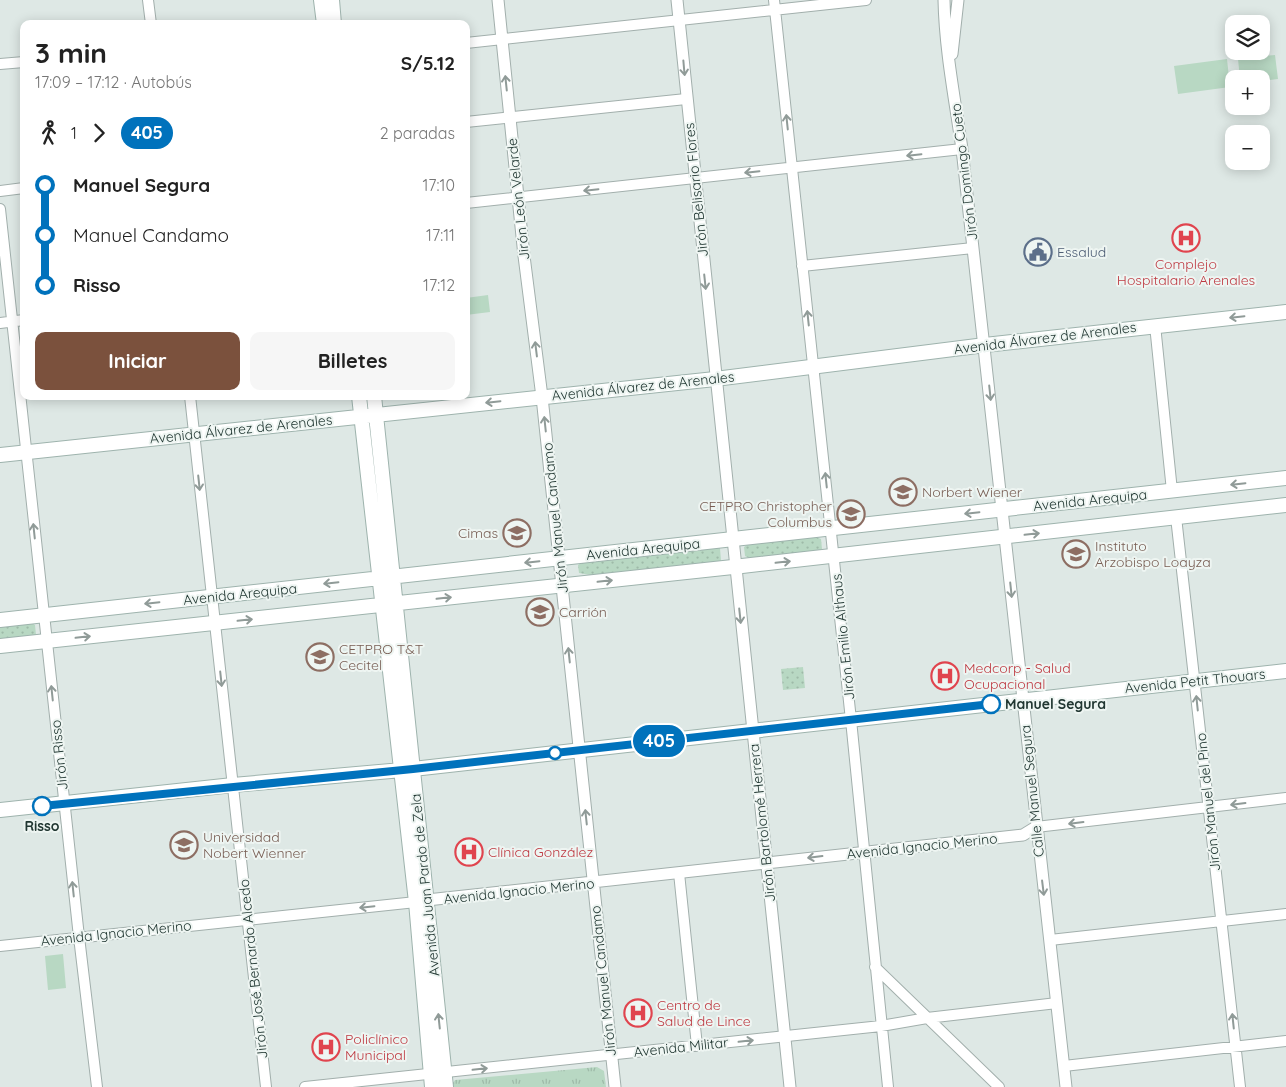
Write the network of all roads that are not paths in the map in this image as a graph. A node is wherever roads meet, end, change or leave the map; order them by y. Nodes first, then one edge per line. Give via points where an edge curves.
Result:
1 (148, 0) edge
2 (321, 0) edge
3 (332, 0) edge
4 (498, 0) edge
5 (677, 0) edge
6 (866, 0) edge
7 (944, 0) edge
8 (958, 0) edge
9 (774, 5) edge
10 (150, 20) edge
11 (324, 20) edge
12 (334, 20) edge
13 (679, 20) junction
14 (502, 39) junction
15 (470, 43) edge
16 (20, 62) edge
17 (0, 64) edge
18 (952, 71) junction
19 (686, 99) junction
20 (510, 117) junction
21 (470, 122) edge
22 (962, 149) junction
23 (792, 168) junction
24 (694, 178) junction
25 (20, 188) edge
26 (0, 191) edge
27 (518, 198) junction
28 (470, 203) edge
29 (0, 209) edge
30 (973, 248) junction
31 (802, 266) junction
32 (1286, 312) edge
33 (20, 321) edge
34 (12, 322) junction
35 (0, 323) edge
36 (1155, 325) junction
37 (984, 345) junction
38 (813, 366) junction
39 (715, 379) junction
40 (20, 396) edge
41 (542, 397) junction
42 (20, 400) edge
43 (190, 400) edge
44 (359, 400) edge
45 (374, 400) edge
46 (376, 414) junction
47 (361, 416) junction
48 (194, 434) junction
49 (26, 452) junction
50 (0, 455) edge
51 (1286, 478) edge
52 (1172, 491) junction
53 (1286, 505) edge
54 (1002, 510) junction
55 (1176, 517) junction
56 (831, 529) junction
57 (1005, 537) junction
58 (732, 539) junction
59 (834, 556) junction
60 (559, 559) junction
61 (735, 567) junction
62 (386, 578) junction
63 (562, 586) junction
64 (212, 596) junction
65 (389, 604) junction
66 (44, 615) junction
67 (0, 620) edge
68 (215, 623) junction
69 (46, 641) junction
70 (0, 646) edge
71 (1286, 671) edge
72 (1195, 681) junction
73 (1023, 701) junction
74 (851, 720) junction
75 (752, 731) junction
76 (579, 750) junction
77 (407, 769) junction
78 (233, 786) junction
79 (1286, 798) edge
80 (64, 803) junction
81 (1209, 807) junction
82 (0, 810) edge
83 (1036, 827) junction
84 (864, 852) junction
85 (767, 863) junction
86 (679, 873) junction
87 (593, 883) junction
88 (422, 901) junction
89 (1286, 914) edge
90 (247, 919) junction
91 (1222, 921) junction
92 (79, 937) junction
93 (1050, 940) junction
94 (0, 946) edge
95 (875, 967) junction
96 (1057, 1003) junction
97 (927, 1018) junction
98 (881, 1026) junction
99 (785, 1036) junction
100 (1286, 1041) edge
101 (697, 1046) junction
102 (1236, 1046) junction
103 (611, 1055) junction
104 (1064, 1066) junction
105 (436, 1078) edge
106 (97, 1087) edge
107 (266, 1087) edge
108 (305, 1087) edge
109 (446, 1087) edge
110 (615, 1087) edge
111 (790, 1087) edge
112 (888, 1087) edge
113 (999, 1087) edge
114 (1066, 1087) edge
115 (1240, 1087) edge

1 - 10 street
2 - 11 main road
3 - 12 main road
4 - 14 street, Jirón León Velarde
5 - 13 street, Jirón Belisario Flores
6 - 9 street
7 - 18 street, Jirón Domingo Cueto via 946,48
8 - 18 street
9 - 13 street
23 -> 9 street, Jirón Emilio Althaus
13 - 14 street
13 -> 19 street, Jirón Belisario Flores
14 - 15 street
20 -> 14 street, Jirón León Velarde
16 - 17 street
18 - 22 street, Jirón Domingo Cueto
19 - 20 street
19 - 24 street, Jirón Belisario Flores
20 - 21 street
20 - 27 street, Jirón León Velarde
22 -> 23 street
22 - 30 street, Jirón Domingo Cueto
23 -> 24 street
23 - 31 street, Jirón Emilio Althaus
24 -> 27 street
24 -> 39 street, Jirón Belisario Flores
25 - 26 street
27 - 28 street
41 -> 27 street, Jirón León Velarde
29 - 34 street, Jirón Risso
30 - 31 street
30 - 37 street, Jirón Domingo Cueto
38 -> 31 street, Jirón Emilio Althaus
32 -> 36 main road, Avenida Álvarez de Arenales
33 - 34 street
34 - 35 street
34 - 40 street, Jirón Risso
36 - 37 main road, Avenida Álvarez de Arenales
36 - 52 street
37 - 38 main road, Avenida Álvarez de Arenales
37 -> 54 street, Calle Manuel Segura
38 - 39 main road, Avenida Álvarez de Arenales
56 -> 38 street, Jirón Emilio Althaus
39 - 41 main road, Avenida Álvarez de Arenales
39 - 58 street, Jirón Bartolomé Herrera
41 -> 46 main road, Avenida Álvarez de Arenales
60 -> 41 street, Jirón Manuel Candamo
42 - 49 street, Jirón Risso
43 - 48 street, Jirón José Bernardo Alcedo
44 - 47 main road, Avenida Juan Pardo de Zela
45 - 46 main road, Avenida Juan Pardo de Zela
46 - 47 main road, Avenida Álvarez de Arenales
46 - 62 main road, Avenida Juan Pardo de Zela
47 - 48 main road, Avenida Álvarez de Arenales
47 - 62 main road, Avenida Juan Pardo de Zela
48 - 49 main road, Avenida Álvarez de Arenales
48 -> 64 street, Jirón José Bernardo Alcedo
49 - 50 main road, Avenida Álvarez de Arenales
66 -> 49 street, Jirón Risso
51 -> 52 main road, Avenida Arequipa
52 - 54 main road, Avenida Arequipa
53 - 55 main road, Avenida Arequipa
54 -> 56 main road, Avenida Arequipa
54 - 57 street, Calle Manuel Segura
57 -> 55 main road, Avenida Arequipa
55 - 72 street, Jirón Manuel del Pino
56 - 58 main road, Avenida Arequipa
56 - 59 street, Jirón Emilio Althaus
57 - 59 main road, Avenida Arequipa
57 -> 73 street, Calle Manuel Segura
58 - 60 main road, Avenida Arequipa
58 - 61 street, Jirón Bartolomé Herrera
61 -> 59 main road, Avenida Arequipa
59 - 74 street, Jirón Emilio Althaus
60 -> 62 main road, Avenida Arequipa
60 - 63 street, Jirón Manuel Candamo
63 -> 61 main road, Avenida Arequipa
61 -> 75 street, Jirón Bartolomé Herrera
62 -> 64 main road, Avenida Arequipa
62 - 65 main road, Avenida Juan Pardo de Zela
65 -> 63 main road, Avenida Arequipa
76 -> 63 street, Jirón Manuel Candamo
64 -> 66 main road, Avenida Arequipa
64 - 68 street, Jirón José Bernardo Alcedo
68 -> 65 main road, Avenida Arequipa
65 - 77 main road, Avenida Juan Pardo de Zela
66 - 67 main road, Avenida Arequipa
66 - 69 street, Jirón Risso
69 -> 68 main road, Avenida Arequipa
68 -> 78 street, Jirón José Bernardo Alcedo
69 - 70 main road, Avenida Arequipa
80 -> 69 street, Jirón Risso
71 - 72 main road, Avenida Petit Thouars
72 - 73 main road, Avenida Petit Thouars
81 -> 72 street, Jirón Manuel del Pino
73 - 74 main road, Avenida Petit Thouars
73 - 83 street, Calle Manuel Segura
74 - 75 main road, Avenida Petit Thouars
74 - 84 street, Jirón Emilio Althaus
75 - 76 main road, Avenida Petit Thouars
75 - 85 street, Jirón Bartolomé Herrera
76 - 77 main road, Avenida Petit Thouars
87 -> 76 street, Jirón Manuel Candamo
77 - 78 main road, Avenida Petit Thouars
77 - 88 main road, Avenida Juan Pardo de Zela
78 - 80 main road, Avenida Petit Thouars
78 - 90 street, Jirón José Bernardo Alcedo
79 -> 81 street
80 - 82 main road, Avenida Petit Thouars
92 -> 80 street, Jirón Risso
81 -> 83 street
81 - 91 street, Jirón Manuel del Pino
83 - 84 street, Avenida Ignacio Merino via 1023,835
83 -> 93 street, Calle Manuel Segura
84 -> 85 street, Avenida Ignacio Merino
84 - 95 street, Jirón Emilio Althaus
85 - 86 street, Avenida Ignacio Merino
85 - 99 street, Jirón Bartolomé Herrera
86 - 87 street, Avenida Ignacio Merino
86 - 101 street
87 - 88 street, Avenida Ignacio Merino
87 - 103 street, Jirón Manuel Candamo
88 -> 90 street, Avenida Ignacio Merino
88 - 105 main road, Avenida Juan Pardo de Zela
89 - 91 street
90 - 92 street, Avenida Ignacio Merino
90 - 107 street, Jirón José Bernardo Alcedo
91 - 93 street
102 -> 91 street, Jirón Manuel del Pino
92 - 94 street, Avenida Ignacio Merino
92 - 106 street, Jirón Risso
93 - 96 street, Calle Manuel Segura
95 - 97 street
95 - 98 street, Jirón Emilio Althaus
96 - 97 street, Avenida Militar
96 - 104 street, Calle Manuel Segura
97 - 98 street, Avenida Militar
97 - 113 street
98 - 99 street, Avenida Militar
98 - 112 street, Jirón Emilio Althaus
101 -> 99 street, Avenida Militar
99 - 111 street, Jirón Bartolomé Herrera
100 - 102 street
101 - 103 street, Avenida Militar
102 - 104 street
102 - 115 street, Jirón Manuel del Pino
105 -> 103 street, Avenida Militar
103 - 110 street, Jirón Manuel Candamo
104 - 114 street, Calle Manuel Segura
105 - 108 street, Avenida Militar
105 - 109 main road, Avenida Juan Pardo de Zela

